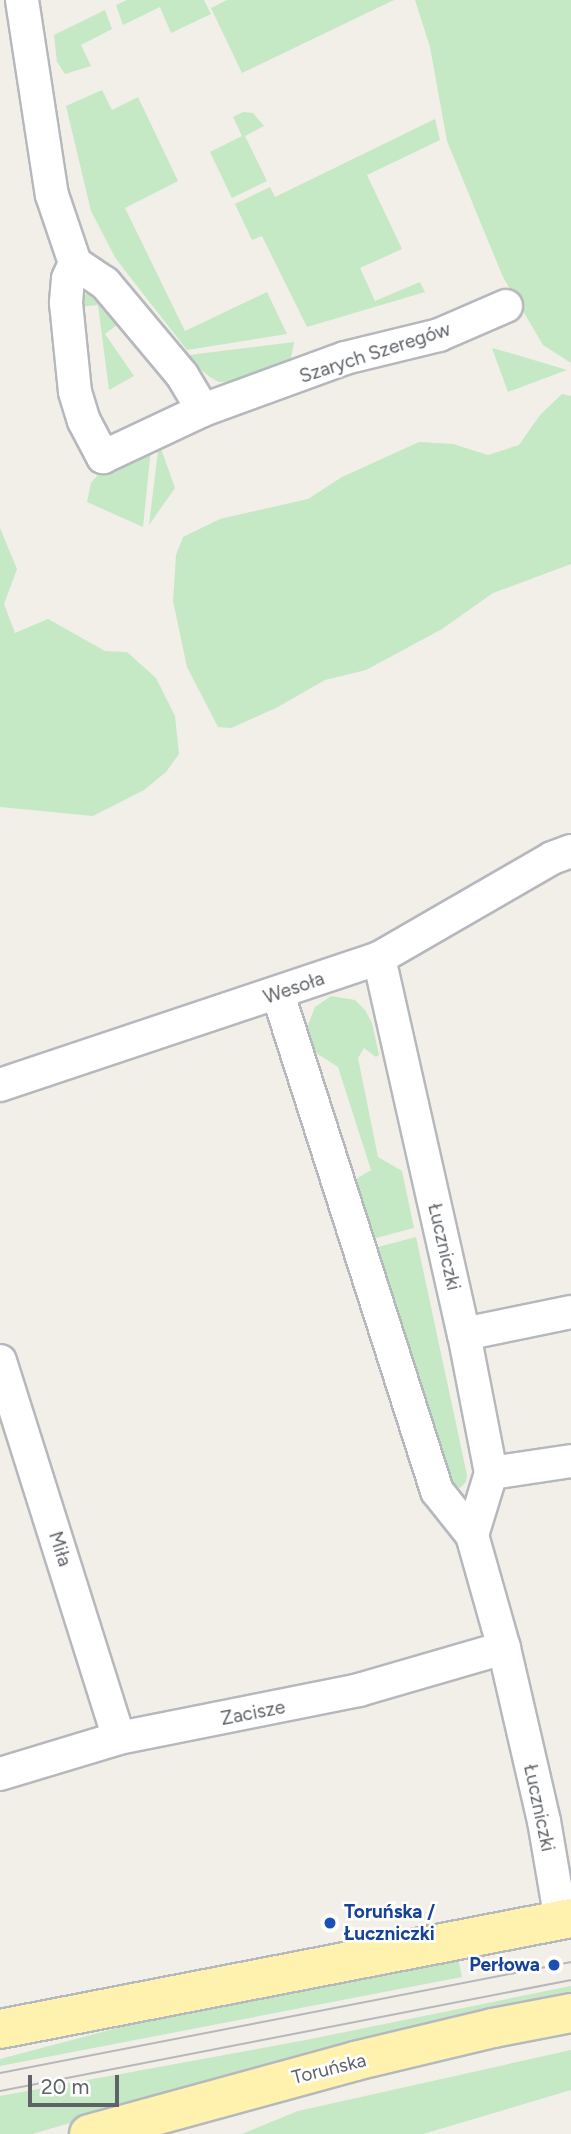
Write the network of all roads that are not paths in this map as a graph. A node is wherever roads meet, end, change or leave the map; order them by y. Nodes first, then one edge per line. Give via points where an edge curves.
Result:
1 (22, 0) edge
2 (75, 263) junction
3 (506, 306) dead end
4 (203, 410) junction
5 (571, 851) edge
6 (379, 958) junction
7 (278, 994) junction
8 (0, 1085) edge
9 (571, 1312) edge
10 (464, 1334) junction
11 (0, 1361) edge
12 (571, 1461) edge
13 (491, 1473) junction
14 (472, 1535) junction
15 (504, 1648) junction
16 (119, 1738) junction
17 (0, 1774) edge
18 (557, 1819) edge
19 (566, 1919) edge
20 (571, 2013) edge
21 (0, 2029) edge
22 (89, 2134) edge

1 - 2 street via 52,195
2 - 4 street via 105,283 182,375
2 - 4 street, Szarych Szeregów via 65,292 75,392 103,457
3 - 4 street, Szarych Szeregów via 439,335 345,358
5 - 6 street, Wesoła
6 - 7 street, Wesoła
6 - 10 street, Łuczniczki
7 - 8 street, Wesoła
7 - 14 street, Łuczniczki via 437,1491
9 - 10 street
10 - 13 street, Łuczniczki
11 - 16 street, Miła
12 - 13 street
13 - 14 street, Łuczniczki
14 - 15 street, Łuczniczki
15 - 16 street, Zacisze via 359,1690
15 - 18 street, Łuczniczki
16 - 17 street, Zacisze
18 - 19 street, Łuczniczki
19 - 21 main road
20 - 22 main road, Toruńska via 355,2061

